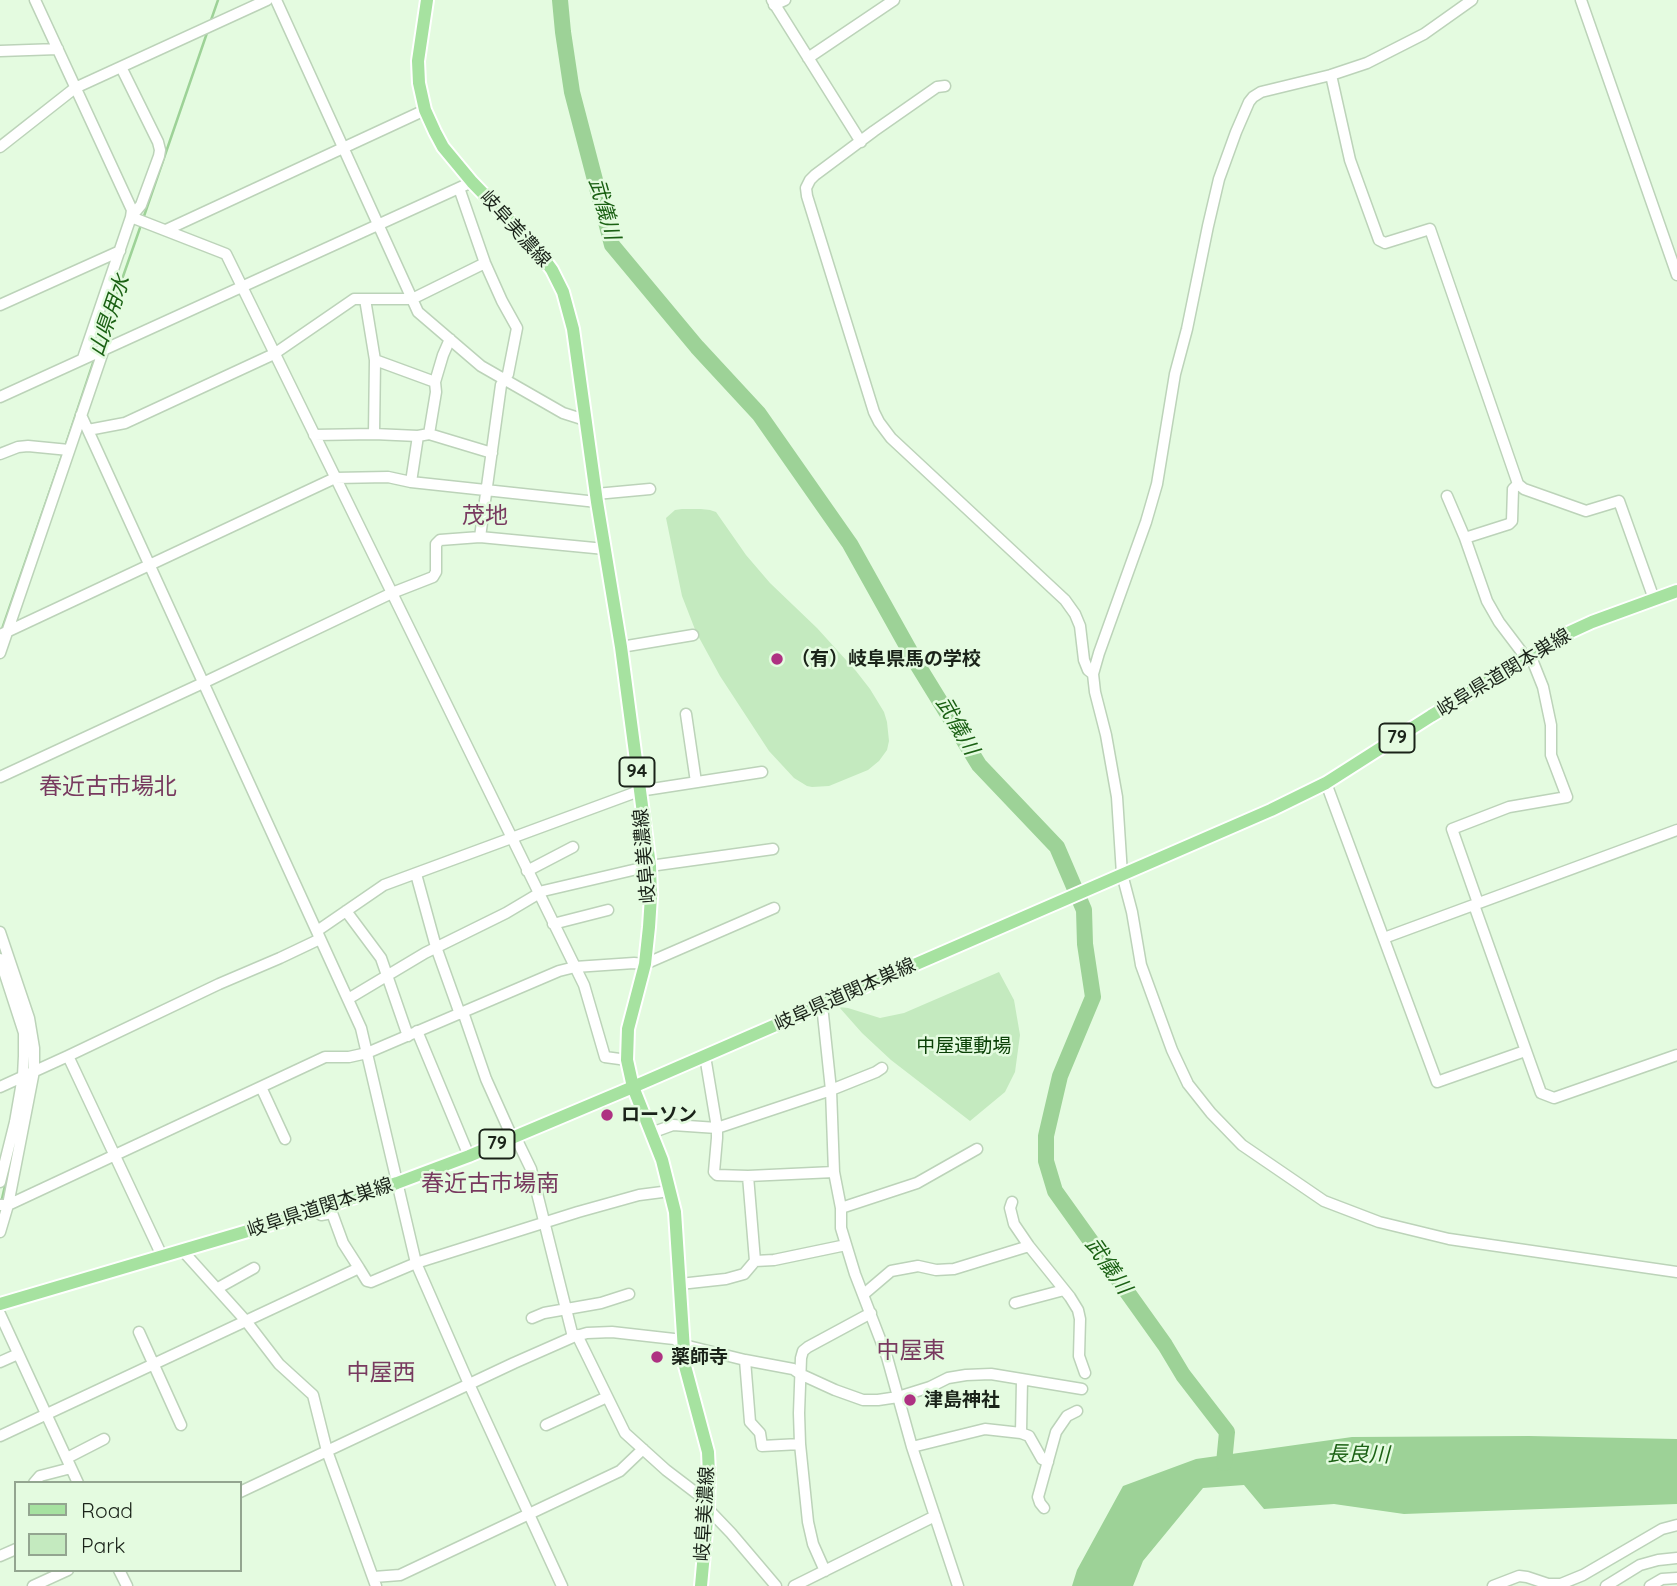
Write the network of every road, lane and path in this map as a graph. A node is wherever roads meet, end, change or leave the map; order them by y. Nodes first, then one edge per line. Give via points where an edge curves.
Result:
1 (35, 0) edge
2 (267, 0) edge
3 (276, 0) edge
4 (427, 0) edge
5 (785, 0) edge
6 (894, 0) edge
7 (1472, 0) edge
8 (1581, 0) edge
9 (773, 3) edge
10 (58, 49) junction
11 (0, 51) edge
12 (808, 58) junction
13 (121, 67) junction
14 (1331, 75) junction
15 (945, 86) dead end
16 (75, 88) junction
17 (425, 110) junction
18 (861, 142) junction
19 (0, 147) edge
20 (344, 147) junction
21 (472, 182) junction
22 (459, 188) junction
23 (134, 218) junction
24 (379, 224) junction
25 (166, 230) junction
26 (120, 251) junction
27 (485, 262) junction
28 (1677, 275) edge
29 (241, 287) junction
30 (365, 299) junction
31 (412, 299) junction
32 (0, 305) edge
33 (450, 339) junction
34 (94, 353) junction
35 (274, 354) junction
36 (375, 359) junction
37 (504, 379) junction
38 (435, 383) junction
39 (0, 397) edge
40 (81, 415) junction
41 (585, 420) junction
42 (88, 430) junction
43 (374, 433) junction
44 (314, 435) junction
45 (423, 435) junction
46 (65, 449) junction
47 (492, 453) junction
48 (0, 454) edge
49 (335, 478) junction
50 (411, 482) junction
51 (1518, 484) junction
52 (650, 489) dead end
53 (486, 491) junction
54 (1447, 496) dead end
55 (596, 498) junction
56 (480, 537) junction
57 (1465, 538) junction
58 (605, 549) junction
59 (150, 565) junction
60 (1677, 591) edge
61 (392, 593) junction
62 (1654, 599) junction
63 (4, 633) edge
64 (693, 635) dead end
65 (621, 647) junction
66 (0, 653) edge
67 (1530, 658) junction
68 (1093, 674) junction
69 (203, 683) junction
70 (686, 714) dead end
71 (762, 772) dead end
72 (0, 777) edge
73 (696, 782) junction
74 (1326, 783) junction
75 (639, 791) junction
76 (1677, 830) edge
77 (512, 838) junction
78 (573, 847) dead end
79 (773, 849) dead end
80 (650, 866) junction
81 (527, 871) junction
82 (416, 874) junction
83 (1117, 877) junction
84 (538, 894) junction
85 (1476, 904) junction
86 (774, 908) dead end
87 (608, 910) dead end
88 (346, 911) junction
89 (553, 924) junction
90 (0, 932) edge
91 (318, 935) junction
92 (1384, 938) junction
93 (436, 947) junction
94 (0, 960) edge
95 (645, 964) junction
96 (575, 967) junction
97 (388, 974) junction
98 (348, 999) junction
99 (822, 1005) junction
100 (461, 1013) junction
101 (412, 1034) junction
102 (1525, 1051) junction
103 (367, 1053) junction
104 (705, 1055) junction
105 (1677, 1055) edge
106 (68, 1056) junction
107 (627, 1060) junction
108 (882, 1068) dead end
109 (34, 1072) junction
110 (23, 1076) junction
111 (0, 1087) edge
112 (261, 1087) junction
113 (633, 1087) junction
114 (831, 1090) junction
115 (717, 1128) junction
116 (651, 1133) junction
117 (514, 1137) junction
118 (285, 1139) dead end
119 (977, 1149) dead end
120 (114, 1155) junction
121 (469, 1156) junction
122 (834, 1172) junction
123 (748, 1176) junction
124 (0, 1182) edge
125 (397, 1183) junction
126 (670, 1191) junction
127 (1012, 1202) dead end
128 (4, 1205) edge
129 (841, 1208) junction
130 (317, 1211) junction
131 (545, 1223) junction
132 (0, 1231) edge
133 (846, 1245) junction
134 (1029, 1247) junction
135 (182, 1250) junction
136 (162, 1256) junction
137 (755, 1261) junction
138 (416, 1263) junction
139 (254, 1268) dead end
140 (359, 1268) junction
141 (1677, 1272) edge
142 (680, 1284) junction
143 (218, 1288) junction
144 (1064, 1290) junction
145 (629, 1294) dead end
146 (864, 1294) junction
147 (1015, 1303) dead end
148 (0, 1304) edge
149 (566, 1310) junction
150 (871, 1313) junction
151 (0, 1314) edge
152 (532, 1318) dead end
153 (246, 1321) junction
154 (139, 1332) dead end
155 (575, 1336) junction
156 (684, 1345) junction
157 (18, 1354) junction
158 (746, 1360) junction
159 (0, 1362) edge
160 (154, 1364) junction
161 (1085, 1373) dead end
162 (800, 1374) junction
163 (1023, 1380) junction
164 (468, 1384) junction
165 (1082, 1388) dead end
166 (607, 1397) junction
167 (898, 1397) junction
168 (1077, 1411) dead end
169 (47, 1414) junction
170 (181, 1425) dead end
171 (546, 1425) dead end
172 (1021, 1433) junction
173 (0, 1436) edge
174 (104, 1439) dead end
175 (800, 1444) junction
176 (912, 1447) junction
177 (643, 1449) junction
178 (327, 1451) junction
179 (1048, 1462) junction
180 (69, 1463) junction
181 (36, 1481) edge
182 (77, 1481) edge
183 (242, 1491) edge
184 (708, 1506) junction
185 (1044, 1508) dead end
186 (528, 1514) junction
187 (934, 1516) junction
188 (1677, 1525) edge
189 (1677, 1558) edge
190 (825, 1571) junction
191 (64, 1572) edge
192 (1677, 1578) edge
193 (375, 1584) edge
194 (33, 1586) edge
195 (562, 1586) edge
196 (701, 1586) edge
197 (776, 1586) edge
198 (794, 1586) edge
199 (958, 1586) edge
200 (1493, 1586) edge
201 (1606, 1586) edge
202 (1650, 1586) edge

1 - 10 street
2 - 13 street
3 - 20 street
4 - 17 main road, 岐阜美濃線 / 94 via 418,61
5 - 9 street
6 - 12 street
7 - 14 street via 1387,55
8 - 28 street
9 - 12 street
10 - 11 street
10 - 16 street
12 - 18 street
13 - 16 street
13 - 23 street via 160,150
14 - 51 street via 1350,160 1379,240 1385,243 1430,229
14 - 68 street via 1261,92 1249,102 1236,132 1208,226 1175,374 1157,484
15 - 18 street via 937,87
16 - 19 street
16 - 23 street
17 - 20 street
17 - 21 main road, 岐阜美濃線 / 94 via 443,147
18 - 68 street via 810,180 806,188 874,412 891,438 1065,600 1080,626 1084,660
20 - 24 street
20 - 25 street
21 - 22 street
21 - 41 main road, 岐阜美濃線 / 94 via 536,248 563,292 573,329
22 - 24 street
22 - 27 street
23 - 25 street
23 - 26 street
24 - 29 street
24 - 31 street
25 - 29 street via 226,254
26 - 32 street
26 - 34 street
27 - 31 street
27 - 37 street via 517,328
29 - 34 street
29 - 35 street
30 - 31 street
30 - 35 street via 354,299
30 - 36 street
31 - 33 street via 418,312
33 - 37 street
33 - 38 street
34 - 39 street
34 - 40 street
35 - 42 street via 125,423
35 - 44 street
36 - 38 street
36 - 43 street
37 - 41 street
37 - 47 street
38 - 45 street
40 - 42 street
40 - 46 street
41 - 55 main road, 岐阜美濃線 / 94
42 - 59 street
43 - 44 street
43 - 45 street
44 - 49 street
45 - 47 street
45 - 50 street
46 - 48 street via 27,446
46 - 63 street
47 - 53 street
49 - 50 street via 388,477
49 - 59 street
49 - 61 street
50 - 53 street
51 - 57 street via 1509,524
51 - 62 street via 1586,511 1619,500
52 - 55 street
53 - 55 street
53 - 56 street
54 - 57 street
55 - 58 main road, 岐阜美濃線 / 94
56 - 58 street
56 - 61 street via 440,540 433,577
57 - 67 street via 1487,601
58 - 65 main road, 岐阜美濃線 / 94
59 - 63 street
59 - 69 street
60 - 62 main road, 岐阜県道関本巣線 / 79
61 - 69 street
61 - 77 street
62 - 67 main road, 岐阜県道関本巣線 / 79 via 1568,633
63 - 66 street
64 - 65 street
65 - 75 main road, 岐阜美濃線 / 94
67 - 74 main road, 岐阜県道関本巣線 / 79
67 - 85 street via 1543,687 1551,725 1551,755 1567,797 1509,807 1452,829
68 - 83 street via 1117,797
69 - 72 street
69 - 91 street
70 - 73 street
71 - 73 street
73 - 75 street
74 - 83 main road, 岐阜県道関本巣線 / 79
74 - 92 street
75 - 77 street
75 - 80 main road, 岐阜美濃線 / 94
76 - 85 street
77 - 81 street
77 - 82 street
78 - 81 street
79 - 80 street
80 - 84 street
80 - 95 main road, 岐阜美濃線 / 94
81 - 84 street
82 - 88 street via 384,885
82 - 93 street
83 - 99 main road, 岐阜県道関本巣線 / 79
83 - 141 street via 1132,912 1141,965 1172,1050 1188,1084 1242,1144 1324,1201 1379,1222 1450,1239
84 - 89 street
84 - 93 street
85 - 92 street
85 - 102 street
86 - 95 street
87 - 89 street
88 - 91 street
88 - 97 street
89 - 96 street
90 - 109 street via 29,1018
91 - 98 street
91 - 106 street via 280,958
92 - 102 street via 1437,1082
93 - 97 street
93 - 100 street
94 - 110 street via 23,1032
95 - 96 street
95 - 107 main road, 岐阜美濃線 / 94 via 628,1029
96 - 100 street
96 - 107 street via 605,1057
97 - 98 street
97 - 101 street
98 - 103 street
99 - 104 main road, 岐阜県道関本巣線 / 79
99 - 114 street
100 - 101 street
100 - 117 street
101 - 103 street
101 - 121 street
102 - 105 street via 1541,1093 1554,1098
103 - 112 street via 326,1057
103 - 125 street
104 - 113 main road, 岐阜県道関本巣線 / 79
104 - 115 street
106 - 109 street
106 - 120 street
107 - 113 main road, 岐阜美濃線 / 94
108 - 114 street
109 - 110 street
109 - 128 street
110 - 111 street
110 - 124 street
112 - 118 street
112 - 120 street
113 - 116 main road, 岐阜美濃線 / 94
113 - 117 main road, 岐阜県道関本巣線 / 79
114 - 115 street
114 - 122 street
115 - 116 street via 673,1125
115 - 123 street via 714,1172
116 - 126 main road, 岐阜美濃線 / 94
117 - 121 main road, 岐阜県道関本巣線 / 79
117 - 131 street via 531,1169
119 - 129 street via 918,1183
120 - 128 street
120 - 136 street
121 - 125 main road, 岐阜県道関本巣線 / 79
122 - 123 street
122 - 129 street
123 - 137 street
125 - 130 main road, 岐阜県道関本巣線 / 79
125 - 138 street
126 - 131 street via 626,1198
126 - 142 main road, 岐阜美濃線 / 94
127 - 134 street via 1014,1224
128 - 132 street
129 - 133 street
130 - 135 main road, 岐阜県道関本巣線 / 79
130 - 140 street via 332,1213
131 - 138 street
131 - 149 street
133 - 137 street
133 - 146 street
134 - 144 street
134 - 146 street via 954,1269 918,1266 891,1271
135 - 136 main road, 岐阜県道関本巣線 / 79
135 - 143 street
136 - 148 main road, 岐阜県道関本巣線 / 79
137 - 142 street via 744,1273 726,1279
138 - 140 street via 372,1282
138 - 164 street
139 - 143 street
140 - 153 street
142 - 156 main road, 岐阜美濃線 / 94
143 - 153 street
144 - 147 street
144 - 161 street via 1078,1310 1079,1356
145 - 149 street
146 - 150 street
149 - 152 street
149 - 155 street
150 - 162 street via 803,1351
150 - 167 street
151 - 157 street
153 - 160 street
153 - 178 street via 279,1364 313,1395
154 - 160 street
155 - 156 street via 612,1332 674,1339
155 - 164 street
155 - 166 street
156 - 158 street
156 - 184 main road, 岐阜美濃線 / 94 via 685,1366 708,1452
157 - 159 street
157 - 169 street
158 - 162 street
158 - 175 street via 750,1422 760,1433 762,1446
160 - 169 street
160 - 170 street
162 - 167 street via 853,1398 878,1401
162 - 175 street
163 - 165 street
163 - 167 street via 966,1375
163 - 172 street
164 - 178 street
164 - 186 street
166 - 171 street
166 - 177 street via 625,1433
167 - 176 street
168 - 179 street via 1067,1416 1056,1432
169 - 173 street
169 - 180 street
172 - 176 street via 985,1429
172 - 179 street via 1029,1436
174 - 180 street
175 - 190 street via 808,1522
176 - 187 street
177 - 184 street
177 - 186 street via 620,1471
178 - 183 street
178 - 193 street
179 - 185 street via 1038,1497
180 - 181 street
180 - 182 street
184 - 196 main road, 岐阜美濃線 / 94
184 - 197 street
186 - 193 street
186 - 195 street
187 - 190 street
187 - 199 street
188 - 200 street via 1561,1584 1519,1576
189 - 201 street via 1640,1565
190 - 198 street
191 - 194 street
192 - 202 street via 1662,1578

